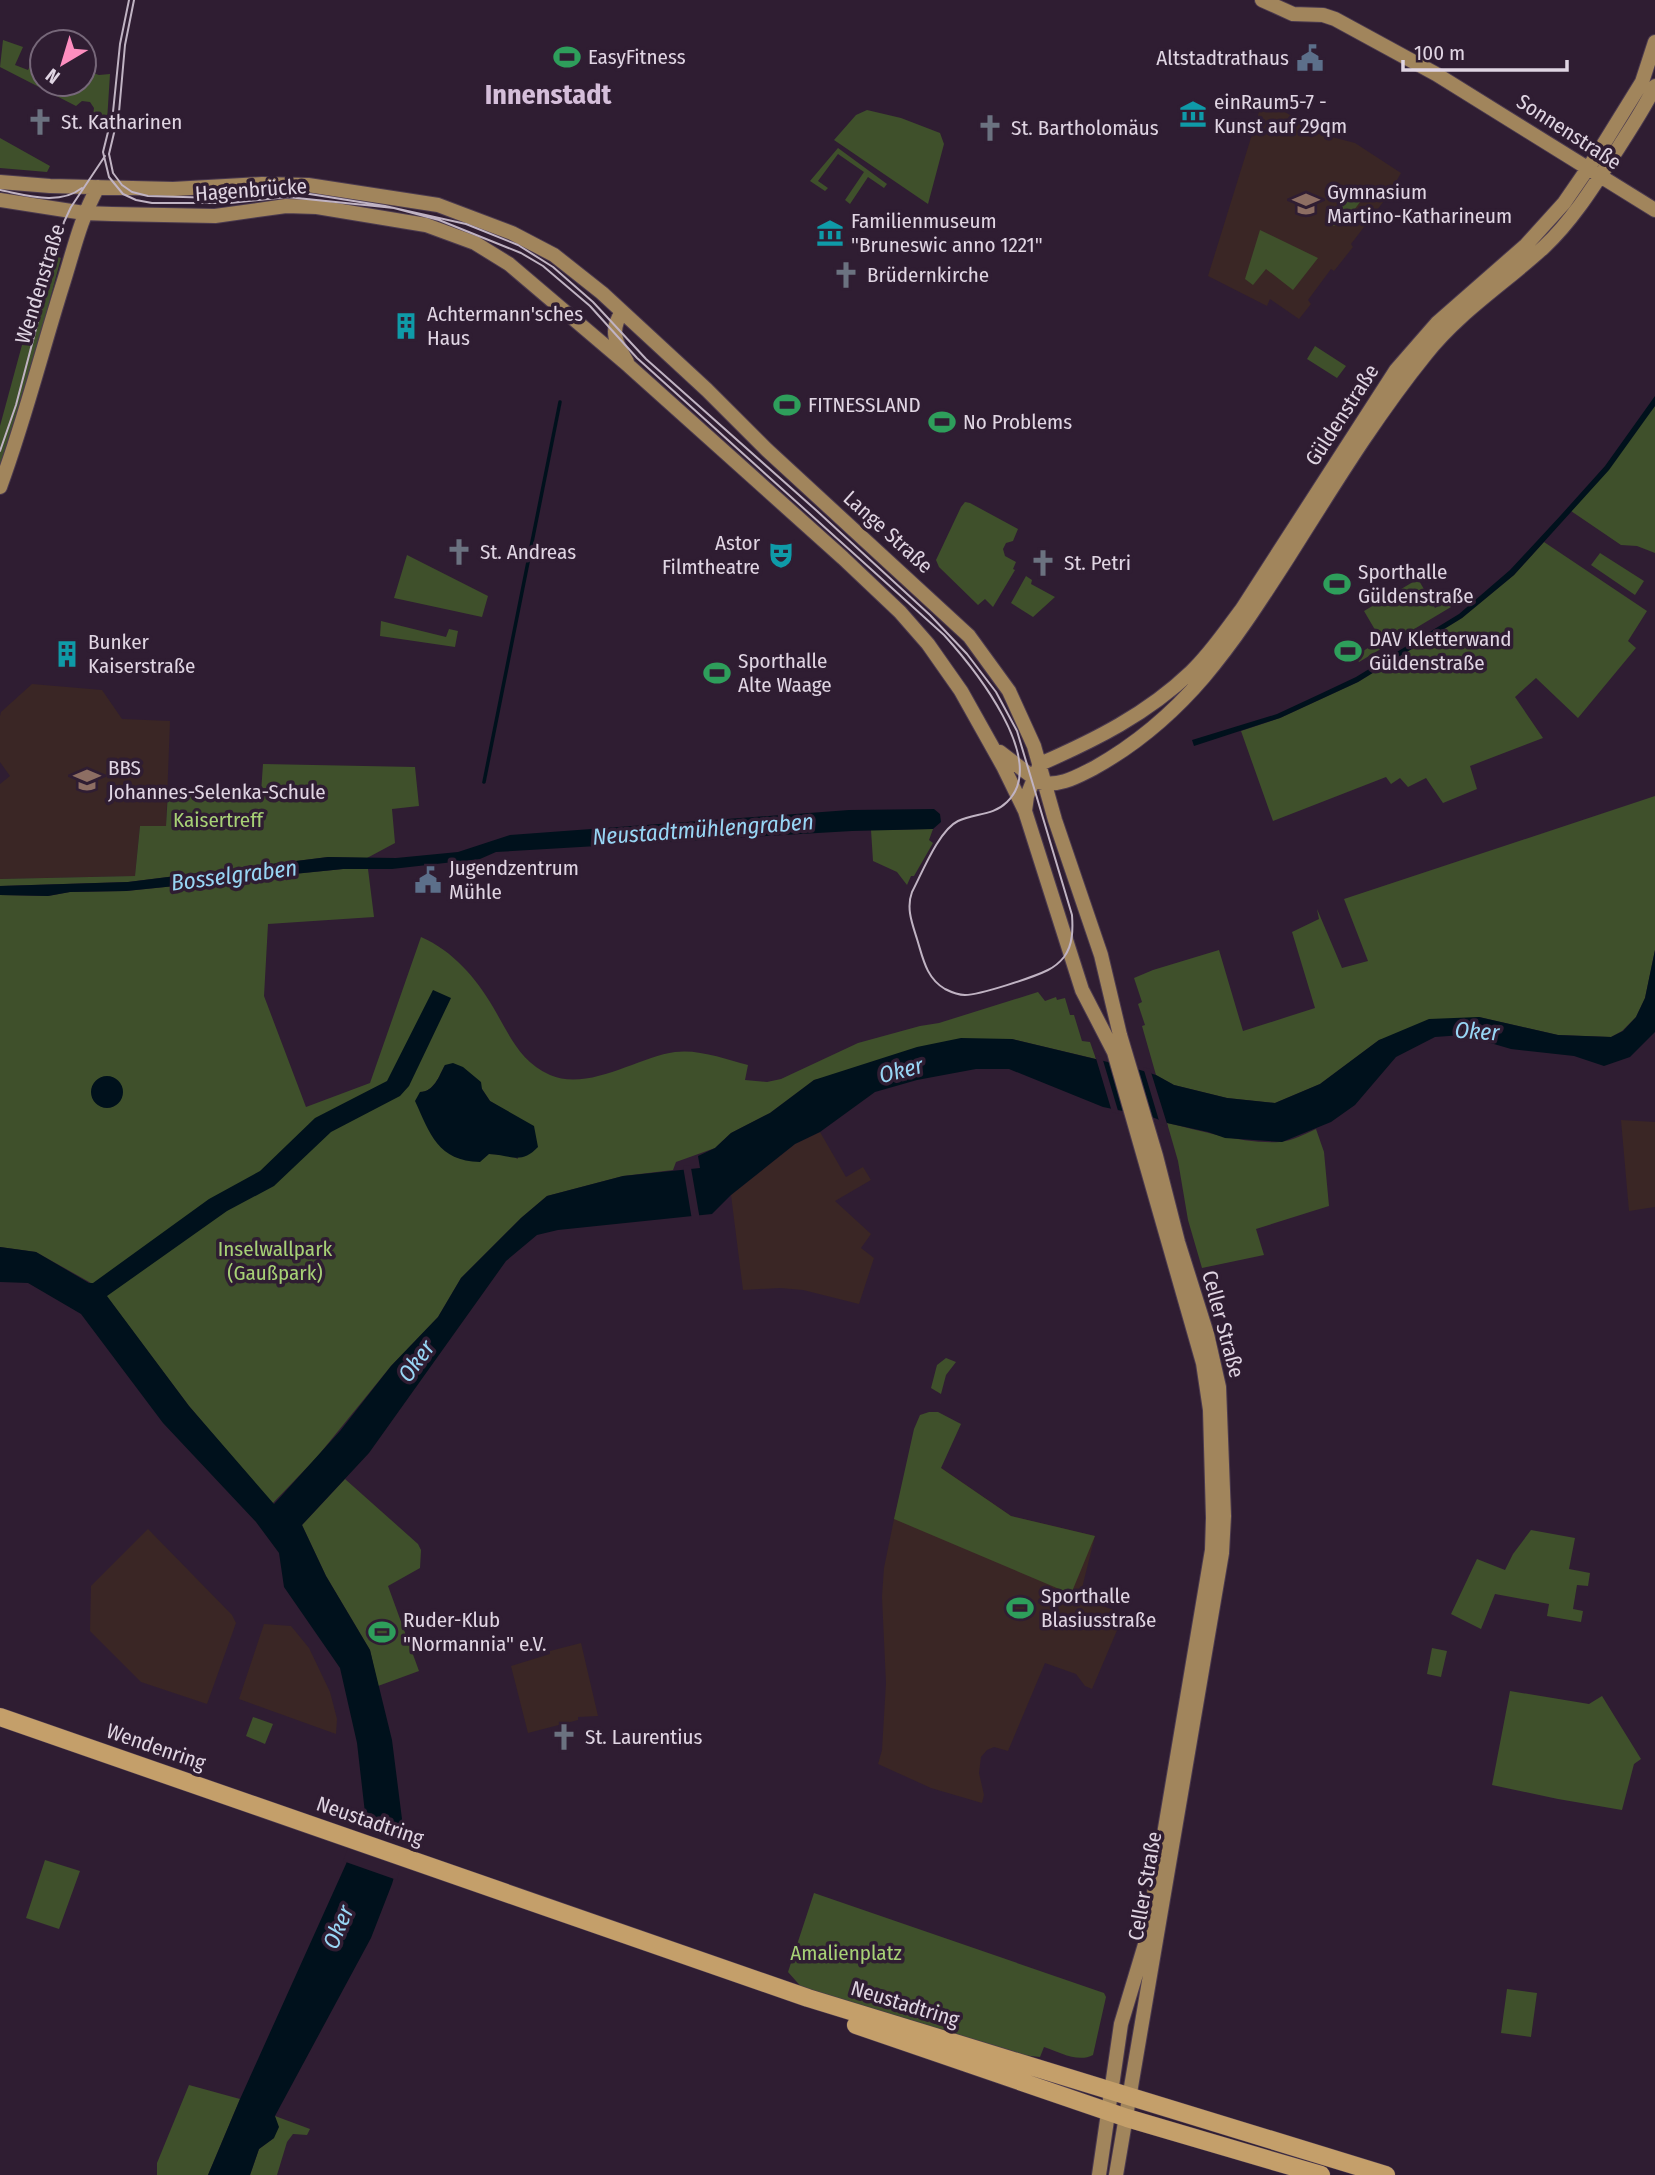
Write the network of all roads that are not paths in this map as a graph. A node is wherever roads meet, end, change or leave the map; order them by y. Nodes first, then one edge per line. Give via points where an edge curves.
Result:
1 (1262, 0) edge
2 (1655, 42) edge
3 (1655, 86) edge
4 (1594, 172) junction
5 (0, 182) edge
6 (98, 187) junction
7 (0, 200) edge
8 (1655, 210) edge
9 (84, 213) junction
10 (627, 317) junction
11 (577, 323) junction
12 (614, 331) junction
13 (598, 341) junction
14 (655, 344) junction
15 (629, 366) junction
16 (0, 487) edge
17 (995, 748) junction
18 (1040, 764) junction
19 (1040, 781) junction
20 (1025, 811) junction
21 (1120, 1053) junction
22 (1212, 1592) junction
23 (0, 1717) edge
24 (0, 1727) edge
25 (295, 1825) junction
26 (418, 1868) junction
27 (1151, 1973) junction
28 (1130, 1990) junction
29 (1141, 2029) junction
30 (1110, 2090) junction
31 (1130, 2096) junction
32 (1107, 2112) junction
33 (1127, 2118) junction
34 (1099, 2175) edge
35 (1116, 2175) edge
36 (1321, 2175) edge
37 (1386, 2175) edge

1 - 4 main road, Sonnenstraße via 1293,14 1335,19 1461,89
2 - 4 main road, Güldenstraße via 1642,82
3 - 4 main road, Güldenstraße via 1642,111
4 - 8 main road, Sonnenstraße
4 - 18 main road, Güldenstraße via 1541,230 1437,323 1396,370 1242,609 1193,671 1123,724
4 - 19 main road, Güldenstraße via 1558,233 1453,323 1410,373 1244,624 1199,683 1160,724 1129,747 1062,782
5 - 6 main road, Hagenbrücke
6 - 9 main road, Wendenstraße
6 - 10 main road, Hagenbrücke via 293,184 419,201 533,243 577,273
7 - 9 main road, Hagenbrücke
9 - 11 main road, Hagenbrücke via 222,216 299,206 419,223 496,254
9 - 16 main road, Wendenstraße
10 - 12 main road
10 - 14 main road, Lange Straße
11 - 12 main road
11 - 13 main road, Hagenbrücke
12 - 13 main road
12 - 14 main road
12 - 15 main road
13 - 15 main road
14 - 18 main road, Lange Straße via 969,636 1015,702
15 - 17 main road via 900,612 940,661
17 - 19 main road
17 - 20 main road
18 - 19 main road
19 - 20 main road via 1027,796
19 - 21 main road, Celler Straße via 1107,973
20 - 21 main road, Celler Straße via 1082,990
21 - 22 main road, Celler Straße via 1208,1384
22 - 27 main road, Celler Straße
22 - 28 main road, Celler Straße via 1146,1941
23 - 25 main road, Wendenring
24 - 25 main road, Wendenring
25 - 26 main road, Neustadtring
26 - 30 main road, Neustadtring via 795,1993
26 - 32 main road, Neustadtring
27 - 28 main road, Celler Straße
27 - 29 main road, Celler Straße
28 - 29 main road, Celler Straße
28 - 30 main road, Celler Straße
29 - 31 main road, Celler Straße
30 - 31 main road, Neustadtring
30 - 32 main road, Celler Straße
31 - 33 main road, Celler Straße
31 - 37 main road, Neustadtring
32 - 33 main road, Neustadtring
32 - 34 main road, Celler Straße
33 - 35 main road, Celler Straße
33 - 36 main road, Neustadtring

